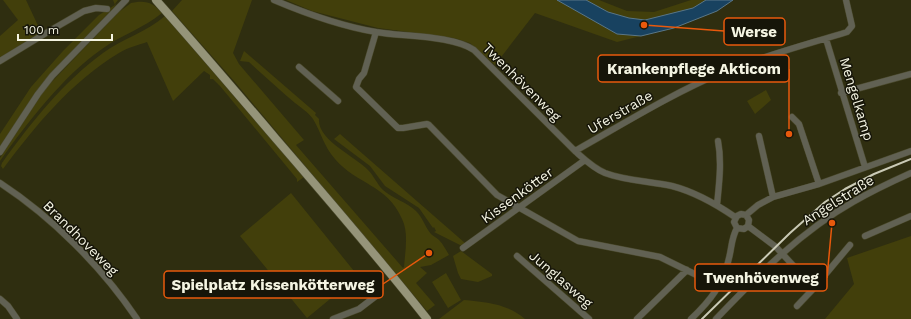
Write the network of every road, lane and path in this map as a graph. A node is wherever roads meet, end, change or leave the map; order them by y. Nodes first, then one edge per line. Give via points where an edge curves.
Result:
1 (126, 0) edge
2 (156, 0) edge
3 (274, 0) edge
4 (846, 0) edge
5 (107, 9) dead end
6 (376, 32) junction
7 (826, 38) junction
8 (0, 62) edge
9 (299, 67) dead end
10 (911, 74) edge
11 (842, 93) junction
12 (338, 101) dead end
13 (792, 117) dead end
14 (759, 136) dead end
15 (718, 141) dead end
16 (575, 151) junction
17 (911, 151) edge
18 (0, 152) edge
19 (585, 160) junction
20 (865, 167) junction
21 (911, 173) edge
22 (0, 183) edge
23 (819, 184) junction
24 (773, 197) junction
25 (717, 205) junction
26 (520, 208) junction
27 (746, 215) junction
28 (911, 216) edge
29 (735, 217) junction
30 (748, 226) junction
31 (737, 228) junction
32 (865, 236) dead end
33 (850, 245) dead end
34 (463, 248) dead end
35 (782, 254) junction
36 (517, 256) dead end
37 (687, 270) junction
38 (719, 286) junction
39 (814, 288) junction
40 (376, 296) dead end
41 (0, 298) edge
42 (797, 306) dead end
43 (18, 319) edge
44 (137, 319) edge
45 (333, 319) edge
46 (427, 319) edge
47 (589, 319) edge
48 (637, 319) edge
49 (691, 319) edge
50 (716, 319) edge

1 - 18 street via 52,76
2 - 46 main road
3 - 6 street, Twenhövenweg via 346,26
4 - 7 street, Uferstraße via 852,28
5 - 8 street via 84,11
6 - 16 street, Twenhövenweg via 454,41 468,46
6 - 26 street via 364,73 356,87 398,128 429,125 497,195
7 - 11 street, Mengelkamp
7 - 16 street, Uferstraße via 723,72 666,99
9 - 12 street
10 - 11 street
11 - 20 street, Mengelkamp
13 - 23 street via 799,124
14 - 24 street
15 - 25 street via 720,168
16 - 19 street, Twenhövenweg
17 - 20 street
19 - 25 street, Twenhövenweg via 604,173 672,186
19 - 26 street, Kissenkötter
20 - 23 street
21 - 35 street, Angelstraße via 853,202 814,228
22 - 44 street, Brandhoveweg via 58,229 117,291
23 - 24 street
24 - 27 street via 758,204
25 - 29 street, Twenhövenweg
26 - 34 street, Kissenkötter
26 - 37 street via 578,241 660,257
27 - 29 street via 739,214
27 - 30 street via 749,220
28 - 32 street
29 - 31 street
30 - 31 street via 744,229
30 - 35 street
31 - 38 street via 732,237 725,274
33 - 39 street
35 - 39 street
35 - 50 street, Angelstraße
36 - 47 street, Junglasweg
37 - 38 street
37 - 48 street
38 - 49 street
39 - 42 street
40 - 45 street via 359,309
41 - 43 street

